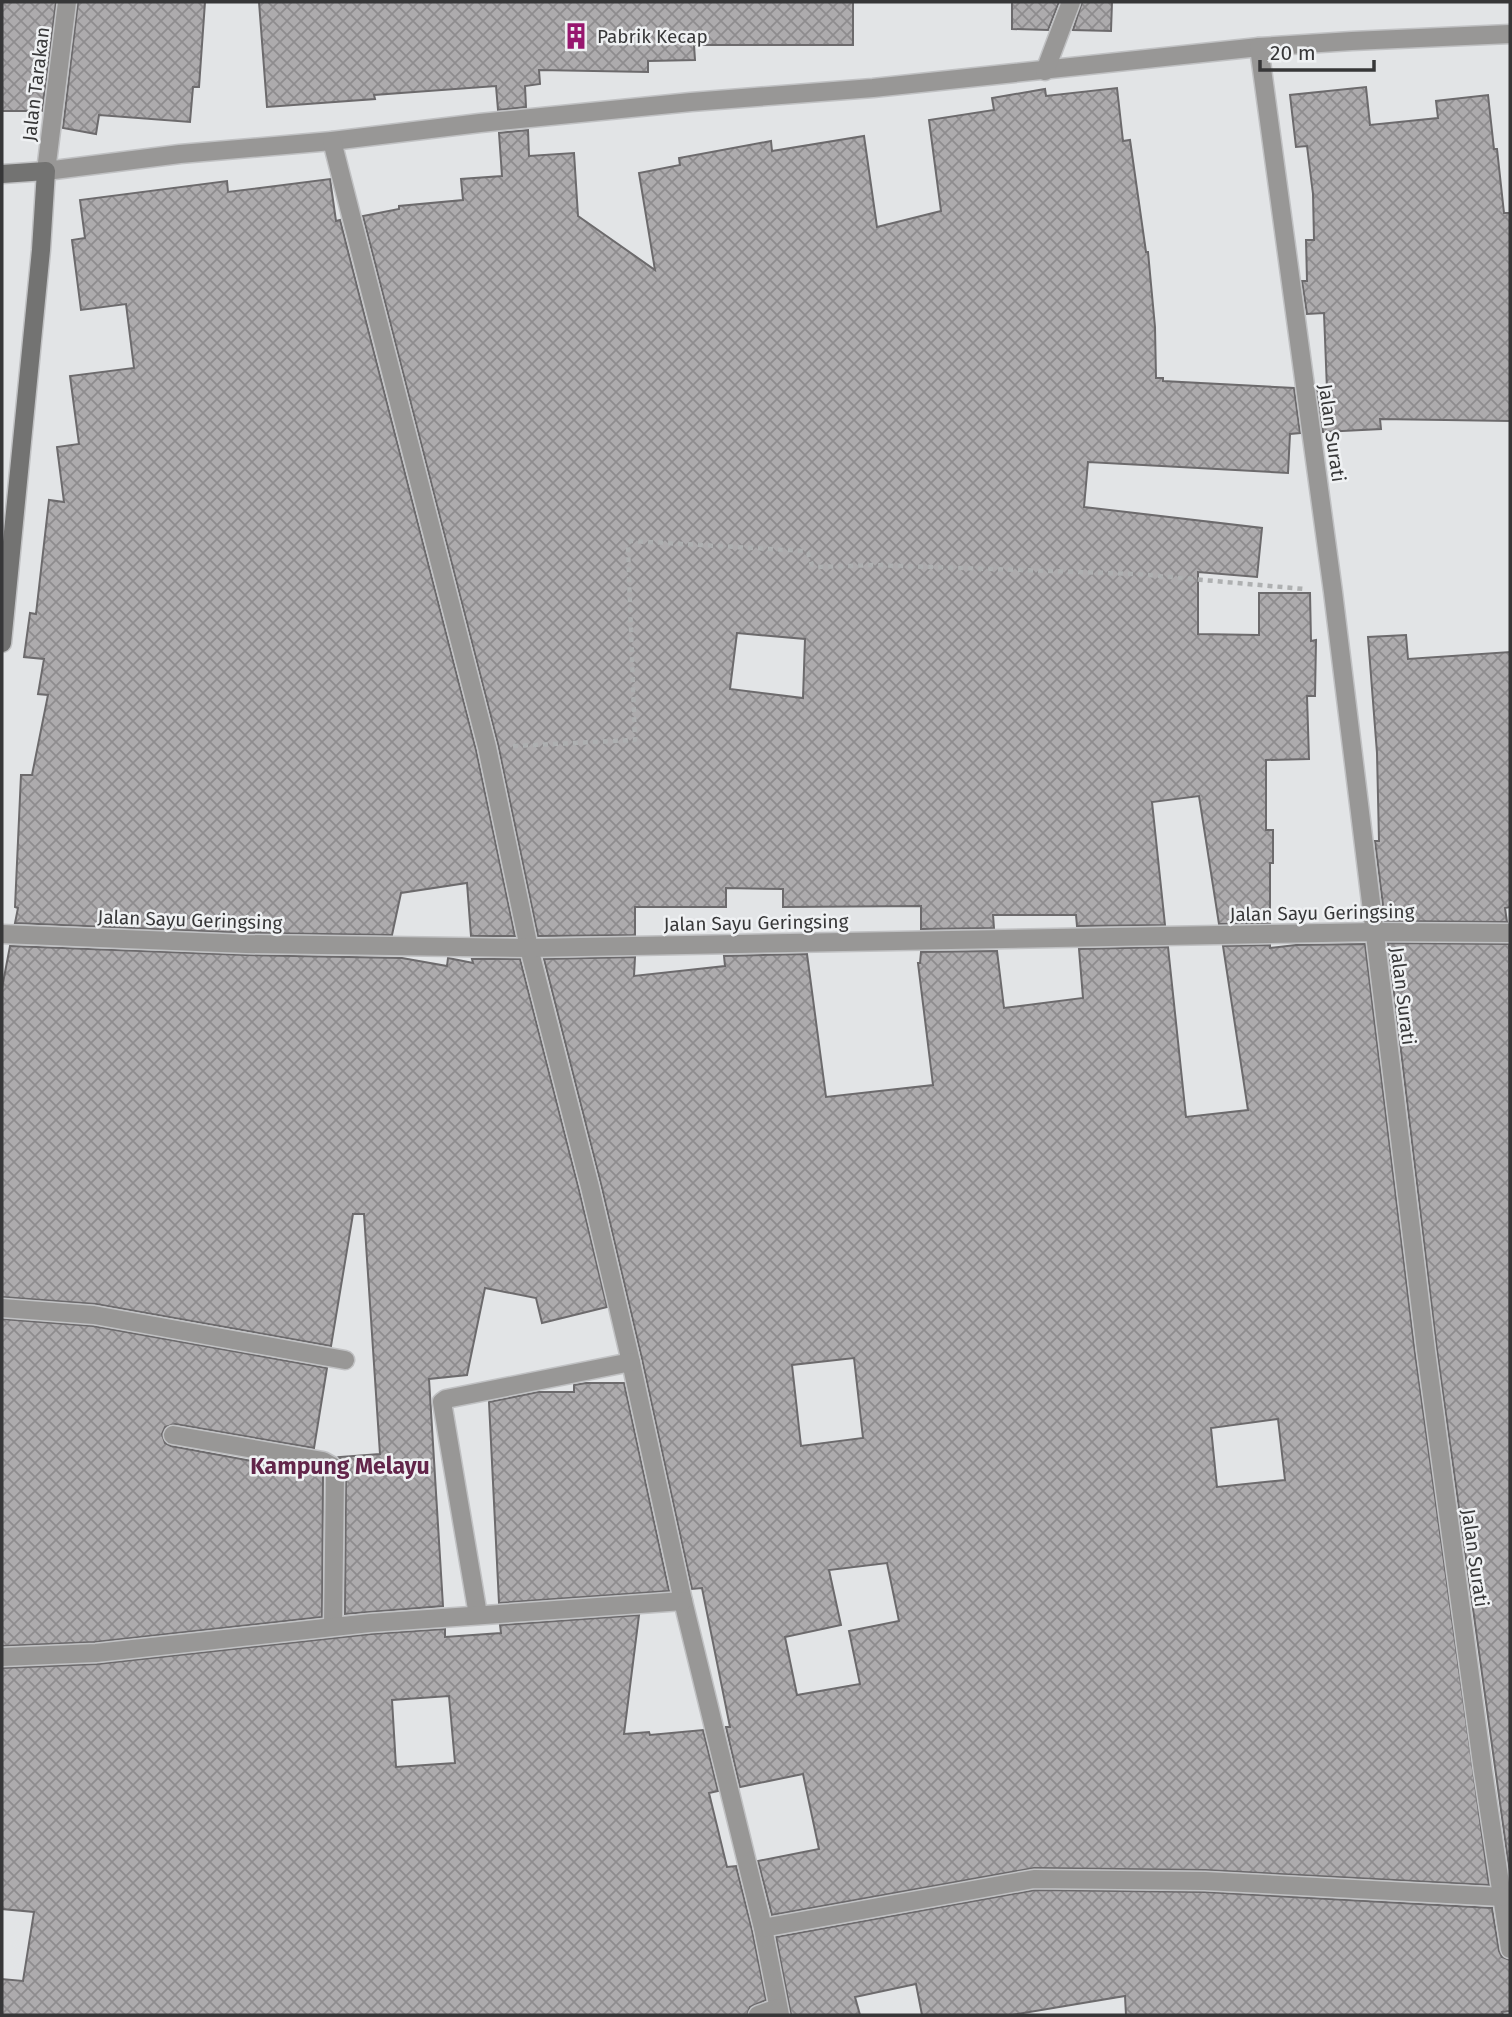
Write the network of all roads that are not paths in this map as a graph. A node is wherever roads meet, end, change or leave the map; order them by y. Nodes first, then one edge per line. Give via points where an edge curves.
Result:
1 (67, 2) edge
2 (1071, 2) edge
3 (1510, 34) edge
4 (1259, 47) junction
5 (1045, 71) junction
6 (332, 141) junction
7 (46, 171) junction
8 (2, 174) edge
9 (2, 643) edge
10 (1374, 932) junction
11 (1510, 933) edge
12 (2, 934) edge
13 (529, 948) junction
14 (2, 1308) edge
15 (345, 1360) dead end
16 (632, 1362) junction
17 (173, 1434) dead end
18 (683, 1601) junction
19 (478, 1615) junction
20 (333, 1626) junction
21 (2, 1657) edge
22 (1503, 1897) junction
23 (763, 1928) junction
24 (1510, 1949) edge
25 (779, 2012) edge
26 (758, 2015) edge

1 - 7 street, Jalan Tarakan
2 - 5 street
3 - 4 street
4 - 5 street
4 - 10 street, Jalan Surati
5 - 6 street via 691,102
6 - 7 street
6 - 13 street via 487,747
7 - 8 main road
7 - 9 main road
10 - 11 street, Jalan Sayu Geringsing
10 - 13 street, Jalan Sayu Geringsing
10 - 22 street, Jalan Surati via 1426,1351
12 - 13 street, Jalan Sayu Geringsing via 246,944
13 - 16 street
14 - 15 street via 94,1315
16 - 18 street
16 - 19 street via 443,1402
17 - 20 street via 332,1465
18 - 19 street
18 - 23 street
19 - 20 street
20 - 21 street via 108,1652
22 - 23 street via 1205,1881 1034,1879
22 - 24 street, Jalan Surati
23 - 25 street
25 - 26 street

